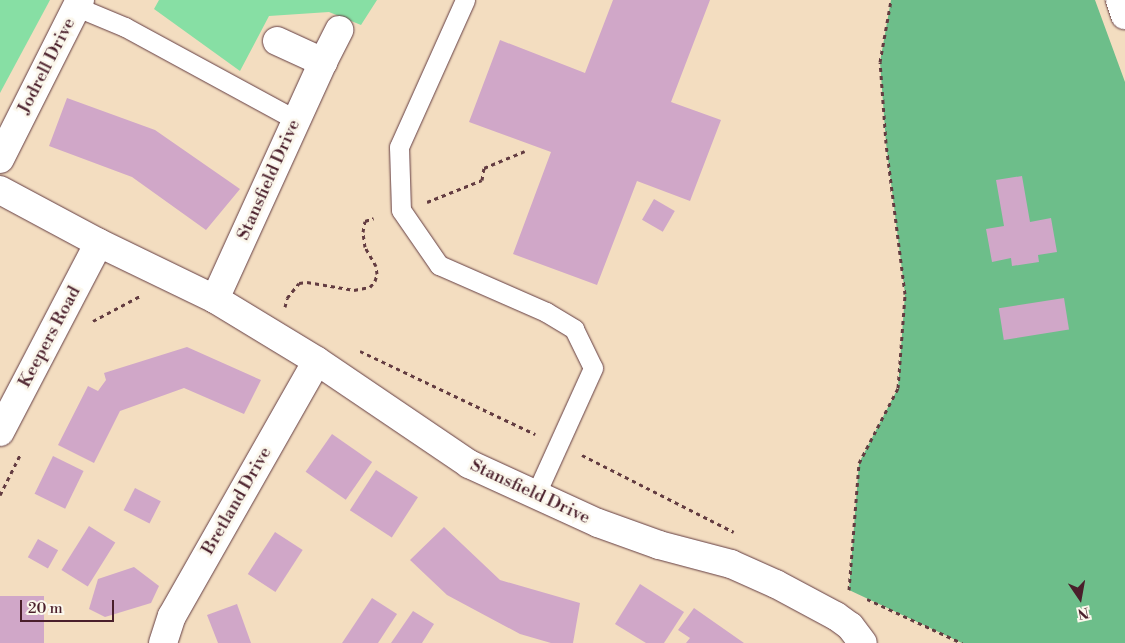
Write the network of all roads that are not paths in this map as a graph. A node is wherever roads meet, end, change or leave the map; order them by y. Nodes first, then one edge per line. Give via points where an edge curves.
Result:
1 (464, 0) edge
2 (1120, 0) edge
3 (79, 3) edge
4 (1125, 15) edge
5 (338, 30) dead end
6 (277, 41) dead end
7 (323, 62) junction
8 (296, 120) junction
9 (0, 159) edge
10 (0, 190) edge
11 (99, 243) junction
12 (215, 299) junction
13 (317, 361) junction
14 (0, 432) edge
15 (535, 496) junction
16 (163, 643) edge
17 (863, 643) edge

1 - 15 lane via 399,147 401,210 439,265 546,312 574,329 593,368
2 - 4 street
3 - 8 lane
3 - 9 street, Jodrell Drive
5 - 7 street, Stansfield Drive
6 - 7 street
7 - 8 street, Stansfield Drive
8 - 12 street, Stansfield Drive
10 - 11 street, Stansfield Drive
11 - 12 street, Stansfield Drive
11 - 14 street, Keepers Road
12 - 13 street, Stansfield Drive
13 - 15 street, Stansfield Drive via 468,464
13 - 16 street, Bretland Drive via 172,616
15 - 17 street, Stansfield Drive via 598,523 659,545 731,564 776,584 836,616 850,626

